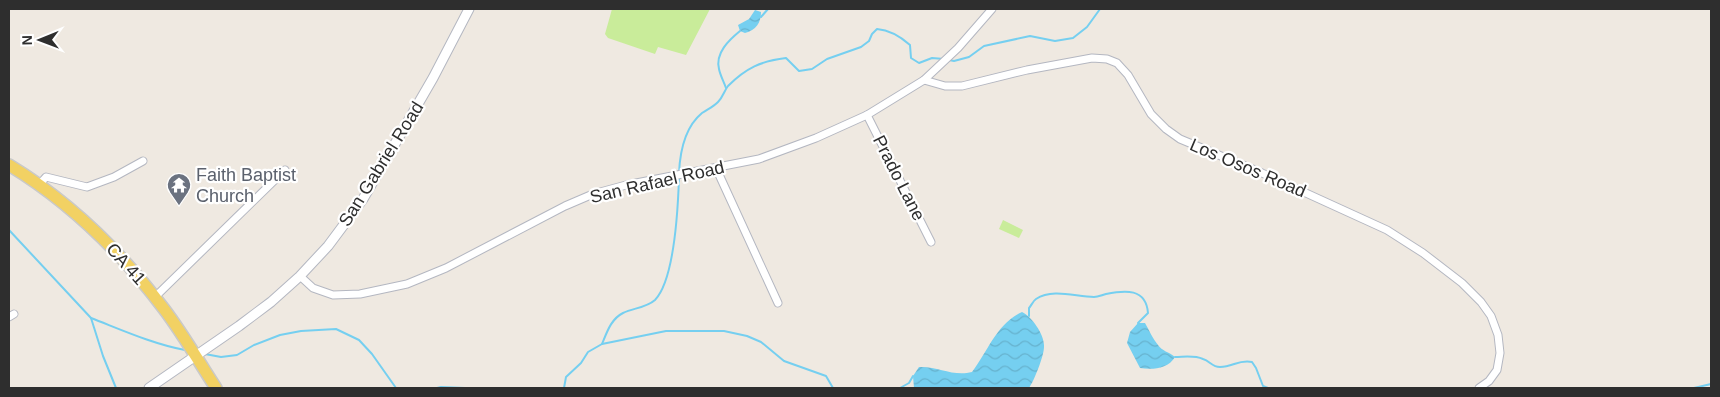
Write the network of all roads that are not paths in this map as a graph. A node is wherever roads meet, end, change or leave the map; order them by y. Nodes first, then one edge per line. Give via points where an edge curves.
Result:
1 (469, 9) edge
2 (992, 9) edge
3 (924, 80) junction
4 (867, 115) junction
5 (143, 160) dead end
6 (9, 165) edge
7 (716, 168) junction
8 (285, 170) dead end
9 (39, 185) junction
10 (931, 242) dead end
11 (300, 276) junction
12 (155, 297) junction
13 (778, 303) dead end
14 (195, 356) junction
15 (148, 388) edge
16 (216, 388) edge
17 (1479, 388) edge

1 - 11 street, San Gabriel Road via 434,78 363,200
2 - 3 street, San Rafael Road
3 - 4 street, San Rafael Road
3 - 17 street, Los Osos Road via 962,86 1092,58 1117,63 1151,114 1180,139 1387,230 1462,283 1491,316 1498,335 1500,353 1497,370
4 - 7 street, San Rafael Road via 772,154
4 - 10 street, Prado Lane
5 - 9 street via 114,177 87,187 46,178
6 - 9 main road, CA 41 / CA 41
7 - 11 street, San Rafael Road via 593,194 446,268 388,289 332,295 314,288
7 - 13 street
8 - 12 street
9 - 12 main road, CA 41 / CA 41 via 101,236
11 - 14 street, San Gabriel Road via 271,302
12 - 14 main road, CA 41 / CA 41
14 - 15 street, San Gabriel Road
14 - 16 main road, CA 41 / CA 41

